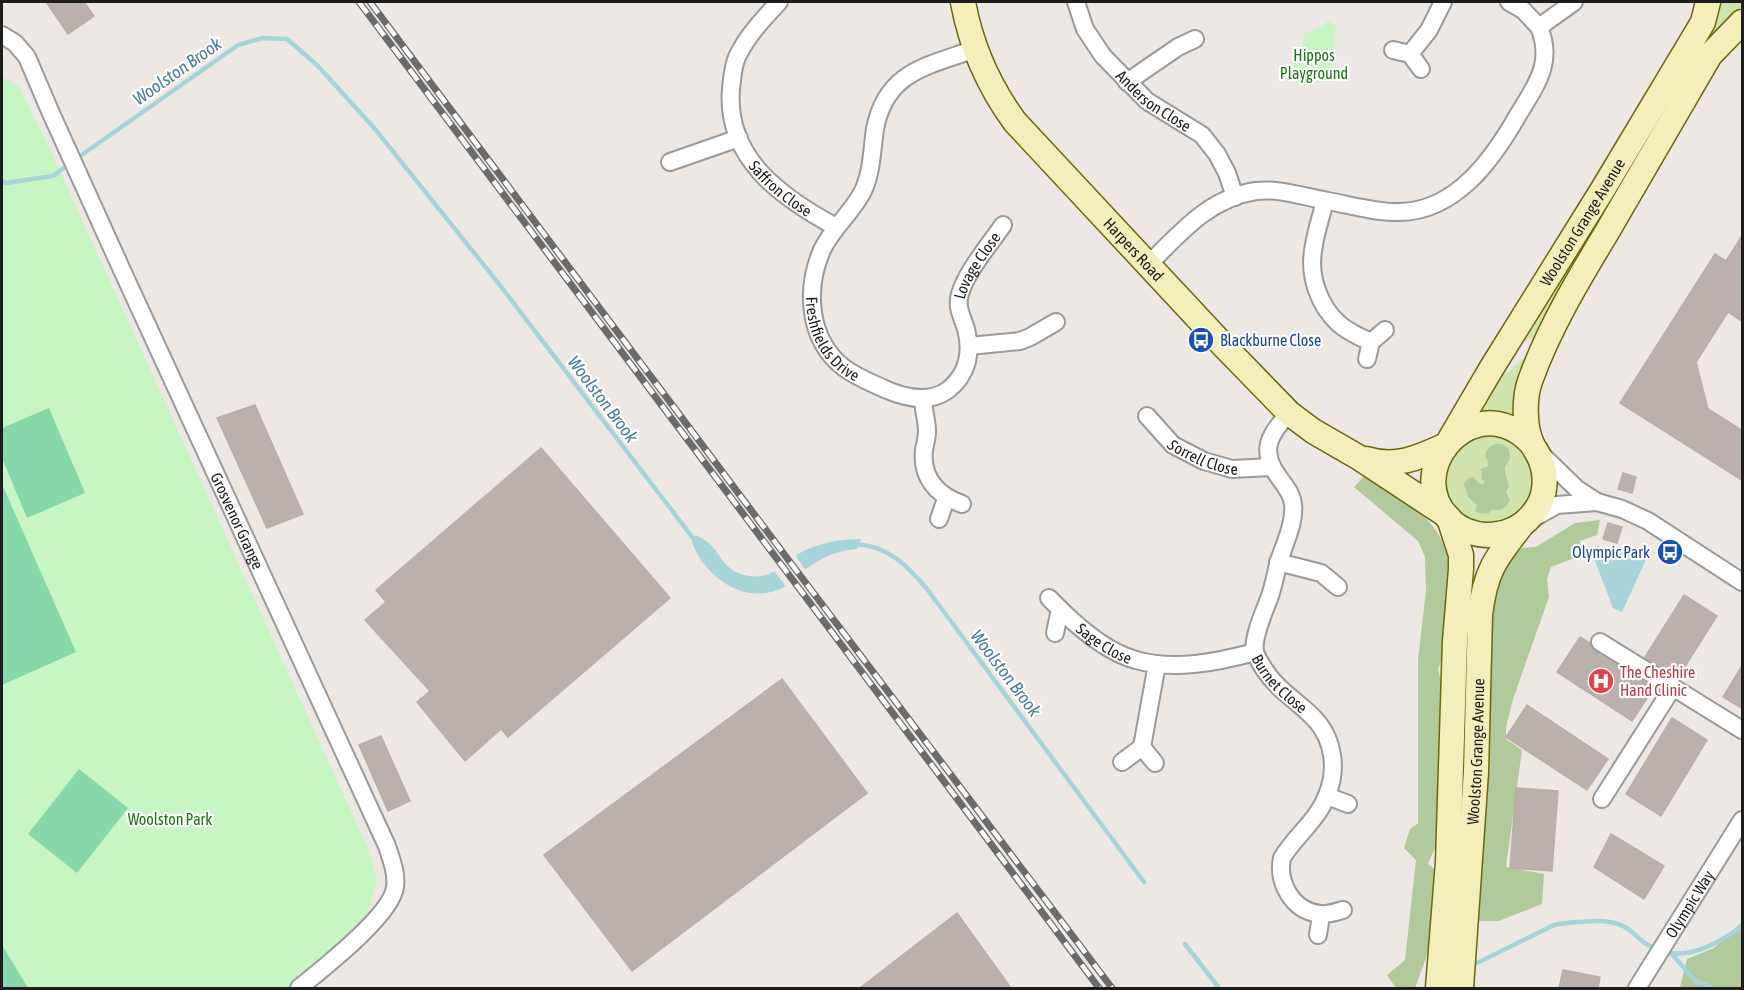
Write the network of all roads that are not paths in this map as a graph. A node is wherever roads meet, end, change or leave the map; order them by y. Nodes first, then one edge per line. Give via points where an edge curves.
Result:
1 (779, 2) edge
2 (963, 2) edge
3 (1076, 2) edge
4 (1443, 2) edge
5 (1509, 2) edge
6 (1574, 2) edge
7 (1708, 2) edge
8 (1743, 22) edge
9 (1539, 27) junction
10 (2, 35) edge
11 (1195, 39) dead end
12 (975, 49) junction
13 (1393, 50) dead end
14 (1410, 54) junction
15 (1421, 69) dead end
16 (1128, 82) junction
17 (738, 138) junction
18 (670, 162) dead end
19 (1235, 197) junction
20 (1325, 201) junction
21 (1004, 222) dead end
22 (836, 227) junction
23 (1149, 264) junction
24 (1058, 321) dead end
25 (1385, 330) dead end
26 (1371, 342) junction
27 (969, 346) junction
28 (1367, 359) dead end
29 (923, 398) junction
30 (1289, 413) junction
31 (1147, 416) dead end
32 (1447, 444) junction
33 (1533, 446) junction
34 (1358, 457) junction
35 (1272, 467) junction
36 (1598, 502) junction
37 (1447, 517) junction
38 (939, 519) dead end
39 (1522, 525) junction
40 (1278, 562) junction
41 (1742, 581) edge
42 (1338, 587) dead end
43 (1055, 633) dead end
44 (1600, 642) dead end
45 (1255, 652) junction
46 (1157, 664) junction
47 (1673, 687) junction
48 (1743, 730) edge
49 (1142, 747) junction
50 (1122, 762) dead end
51 (1155, 763) dead end
52 (1327, 796) junction
53 (1602, 799) dead end
54 (1348, 804) dead end
55 (1743, 820) edge
56 (1343, 910) dead end
57 (1321, 915) junction
58 (1318, 935) dead end
59 (308, 985) edge
60 (1438, 988) edge
61 (1461, 988) edge
62 (1637, 988) edge

1 - 17 street, Saffron Close via 747,40 736,60 730,102
2 - 12 main road, Harpers Road
3 - 16 street, Anderson Close via 1085,29 1102,56
4 - 14 street via 1429,30
5 - 9 street
6 - 9 street
7 - 32 main road, Woolston Grange Avenue via 1696,34
8 - 33 main road, Woolston Grange Avenue via 1710,55 1547,339 1527,395
9 - 20 street via 1545,54 1541,76 1508,132 1465,186 1444,200 1400,212
10 - 59 street, Grosvenor Grange via 27,57 393,864 395,888 385,910
11 - 16 street
12 - 22 street, Freshfields Drive via 926,66 897,83 887,96 876,126 866,185
12 - 23 main road, Harpers Road via 1015,122
13 - 14 street
14 - 15 street
16 - 19 street, Anderson Close via 1147,101 1202,135 1218,154
17 - 18 street
17 - 22 street, Saffron Close via 761,175 790,199
19 - 20 street via 1275,191
19 - 23 street via 1199,215
20 - 26 street via 1312,252 1318,294 1339,324
21 - 27 street, Lovage Close via 963,283 959,297
22 - 29 street, Freshfields Drive via 815,269 813,319 818,332 832,357 857,376 901,395
23 - 30 main road, Harpers Road
24 - 27 street via 1020,341
25 - 26 street
26 - 28 street
27 - 29 street, Lovage Close via 962,374 948,390
29 - 38 street via 927,428 925,466 931,483 954,502
30 - 34 main road, Harpers Road
30 - 35 street via 1270,438
31 - 35 street, Sorrell Close via 1173,445 1204,461 1232,469
32 - 33 main road via 1464,430 1482,424 1501,425 1518,432
32 - 34 main road, Harpers Road via 1395,464
32 - 37 main road via 1436,463 1434,481 1437,499
33 - 36 street via 1576,489
33 - 39 main road via 1542,462 1543,496 1536,511
34 - 37 main road, Harpers Road
35 - 40 street, Burnet Close via 1293,501 1293,516
36 - 39 street via 1557,506
36 - 41 street via 1648,521
37 - 39 main road via 1461,528 1491,536
37 - 60 main road, Woolston Grange Avenue via 1461,555 1461,569 1448,862
39 - 61 main road, Woolston Grange Avenue via 1493,565 1480,615 1476,772
40 - 42 street via 1324,567
40 - 45 street, Burnet Close via 1258,627
43 - 46 street, Sage Close via 1055,604 1101,642 1135,660
44 - 47 street
45 - 46 street, Sage Close via 1196,663
45 - 52 street, Burnet Close via 1276,686 1312,715 1326,733 1333,760
46 - 49 street, Sage Close
47 - 48 street
47 - 53 street
49 - 50 street
49 - 51 street
52 - 54 street
52 - 57 street, Burnet Close via 1287,850 1280,866 1282,884 1293,900
55 - 62 street, Olympic Way
56 - 57 street
57 - 58 street

